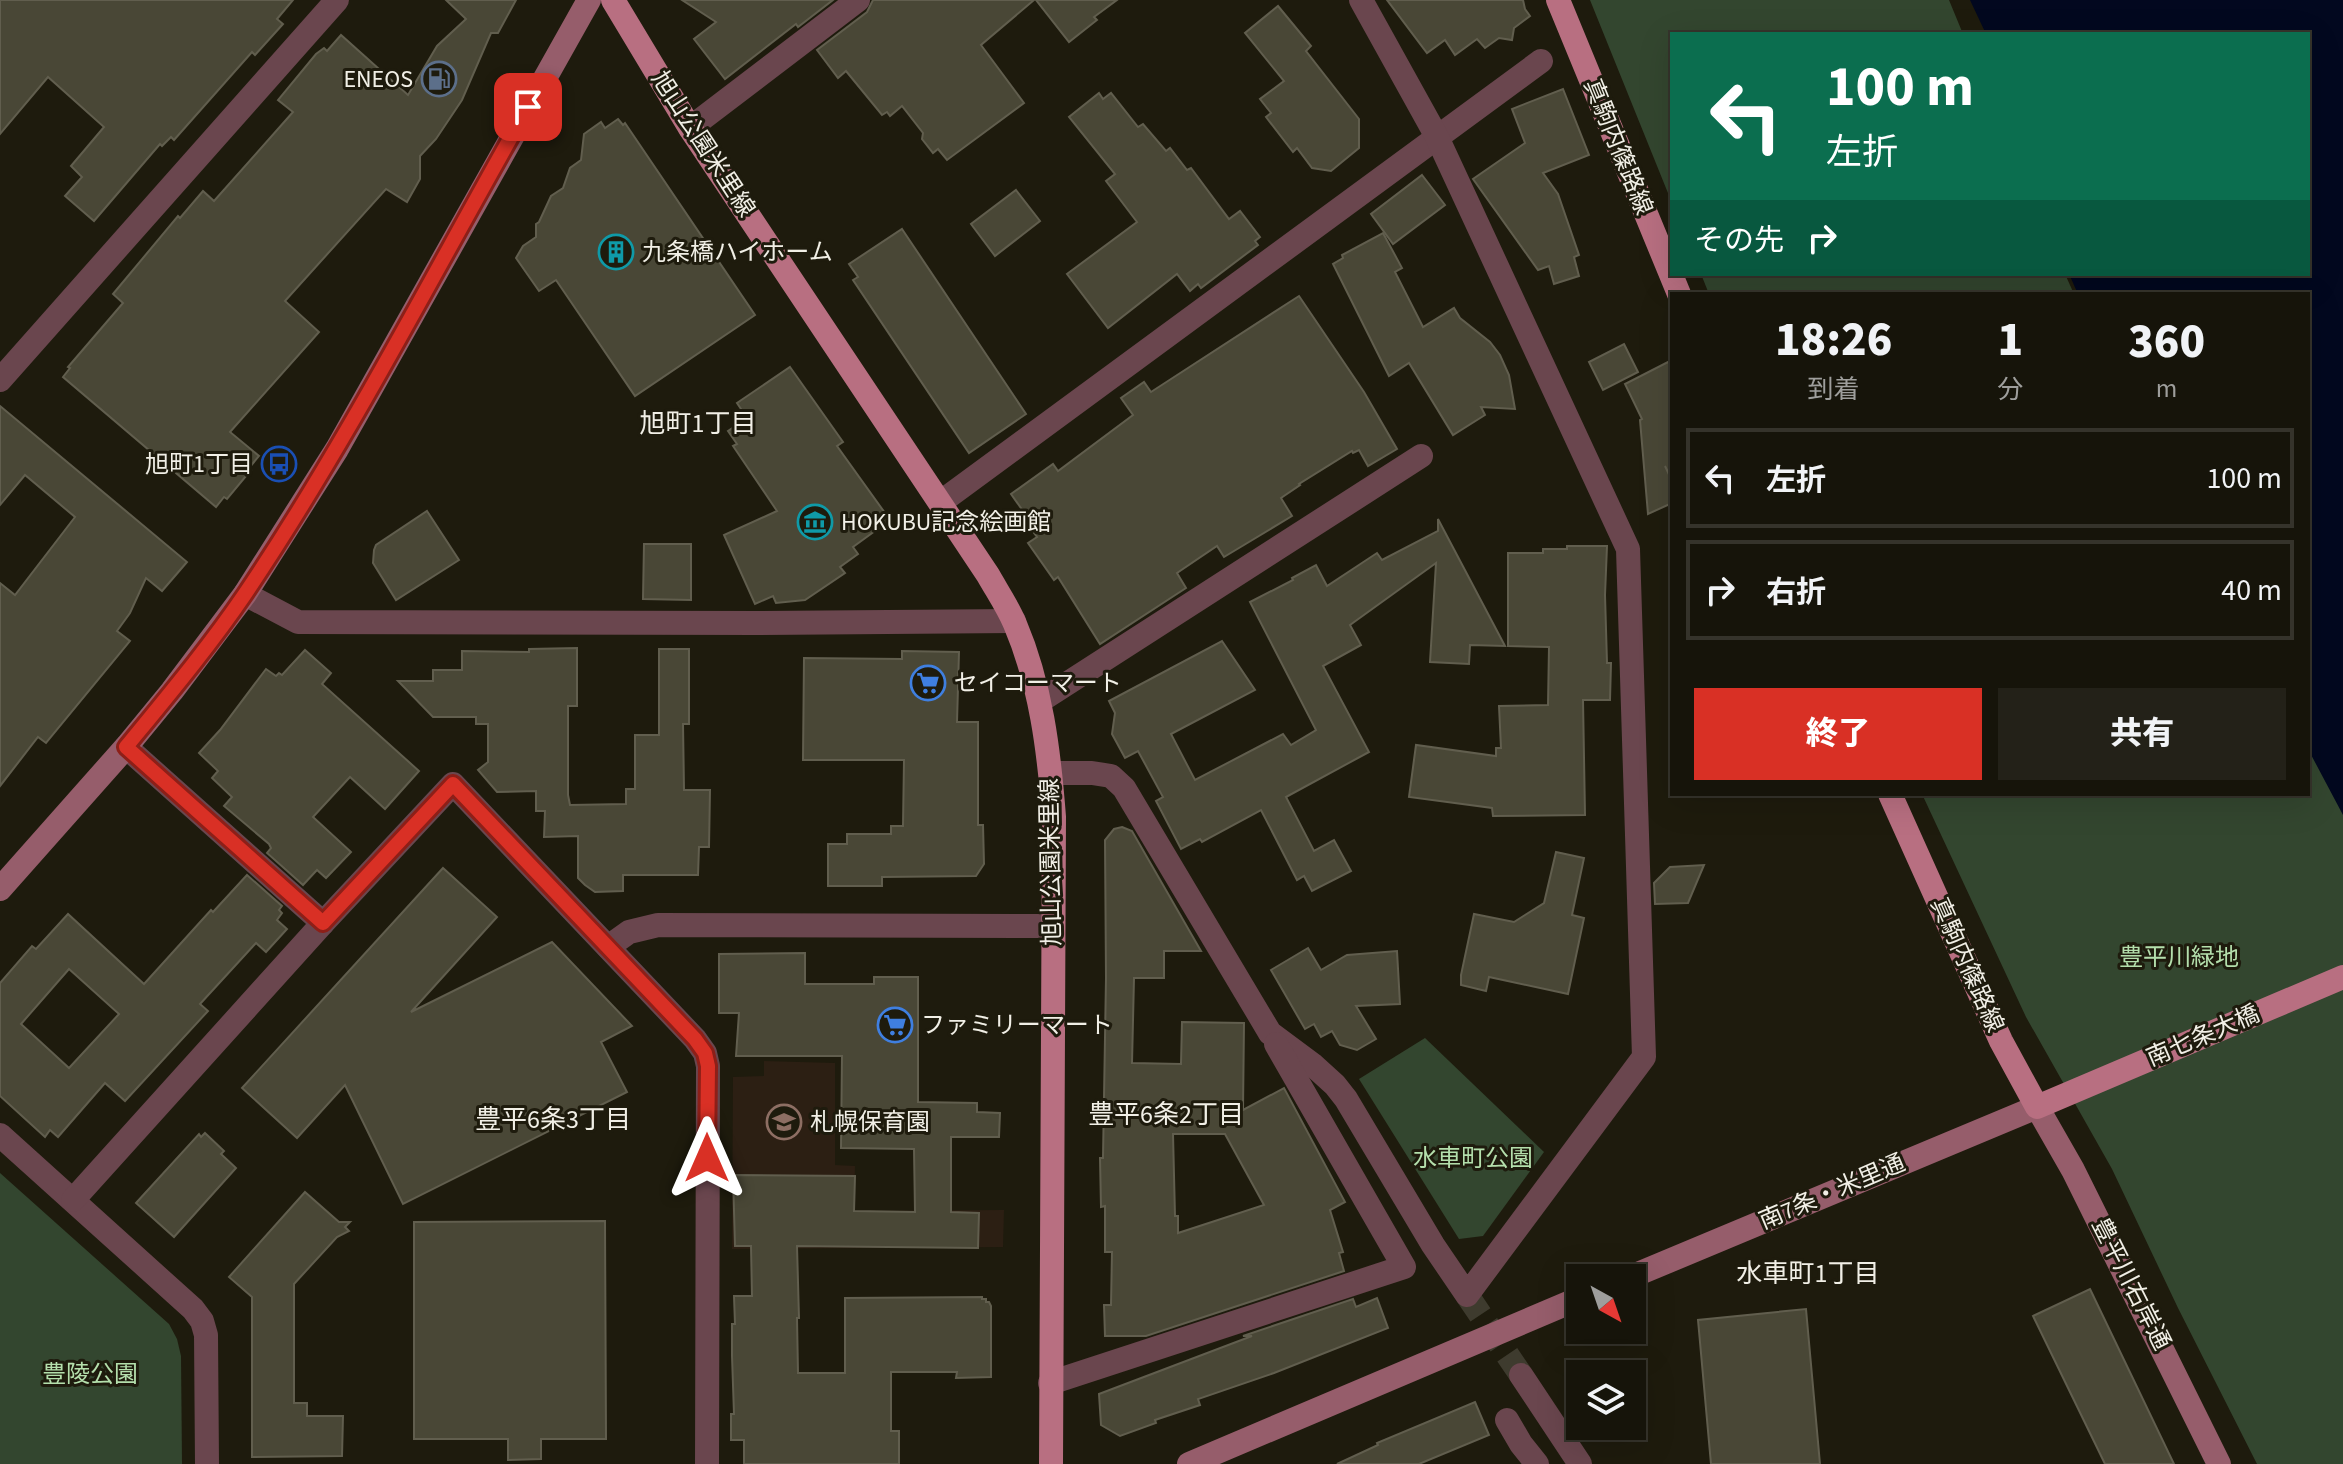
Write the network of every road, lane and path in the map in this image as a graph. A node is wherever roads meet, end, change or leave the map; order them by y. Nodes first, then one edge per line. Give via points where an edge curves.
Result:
1 (337, 0) edge
2 (589, 0) edge
3 (613, 0) edge
4 (858, 0) edge
5 (1361, 0) edge
6 (1558, 0) edge
7 (1541, 61) dead end
8 (690, 128) junction
9 (1437, 137) junction
10 (1670, 272) edge
11 (0, 380) edge
12 (1421, 456) dead end
13 (941, 502) junction
14 (245, 594) junction
15 (1014, 621) junction
16 (1040, 701) junction
17 (126, 747) junction
18 (1051, 773) junction
19 (1891, 796) edge
20 (0, 889) edge
21 (323, 923) junction
22 (1053, 926) junction
23 (608, 947) junction
24 (2343, 977) edge
25 (1270, 1033) junction
26 (2037, 1107) junction
27 (0, 1135) edge
28 (73, 1200) junction
29 (1646, 1270) edge
30 (1566, 1304) edge
31 (1521, 1375) tunnel mouth
32 (1050, 1383) junction
33 (1507, 1420) dead end
34 (207, 1464) edge
35 (707, 1464) edge
36 (1051, 1464) edge
37 (1189, 1464) edge
38 (1537, 1464) edge
39 (1580, 1464) edge
40 (2219, 1464) edge

1 - 11 street
2 - 14 street via 337,449
3 - 8 main road, 旭山公園米里線
4 - 8 street
5 - 9 street
6 - 10 main road, 真駒内篠路線
7 - 9 street
8 - 13 main road, 旭山公園米里線
9 - 13 street
9 - 25 street via 1628,549 1644,1057 1467,1295 1346,1099 1313,1065
12 - 16 street
13 - 15 main road, 旭山公園米里線
14 - 15 street via 298,622
14 - 17 street
15 - 16 main road, 旭山公園米里線
16 - 18 main road, 旭山公園米里線
17 - 20 street
17 - 21 street
18 - 22 main road, 旭山公園米里線
18 - 25 street via 1111,776 1124,788
19 - 26 main road, 真駒内篠路線 via 2001,1041
21 - 23 street via 453,784
21 - 28 street
22 - 23 street via 658,925 629,932
22 - 32 main road, 旭山公園米里線
23 - 35 street via 695,1039 708,1066
24 - 26 main road, 南七条大橋
25 - 32 street via 1404,1267
26 - 29 street, 南7条・米里通
26 - 40 street, 豊平川右岸通
27 - 28 street
28 - 34 street via 202,1321
30 - 37 street
31 - 39 street
32 - 36 main road, 旭山公園米里線
33 - 38 street

